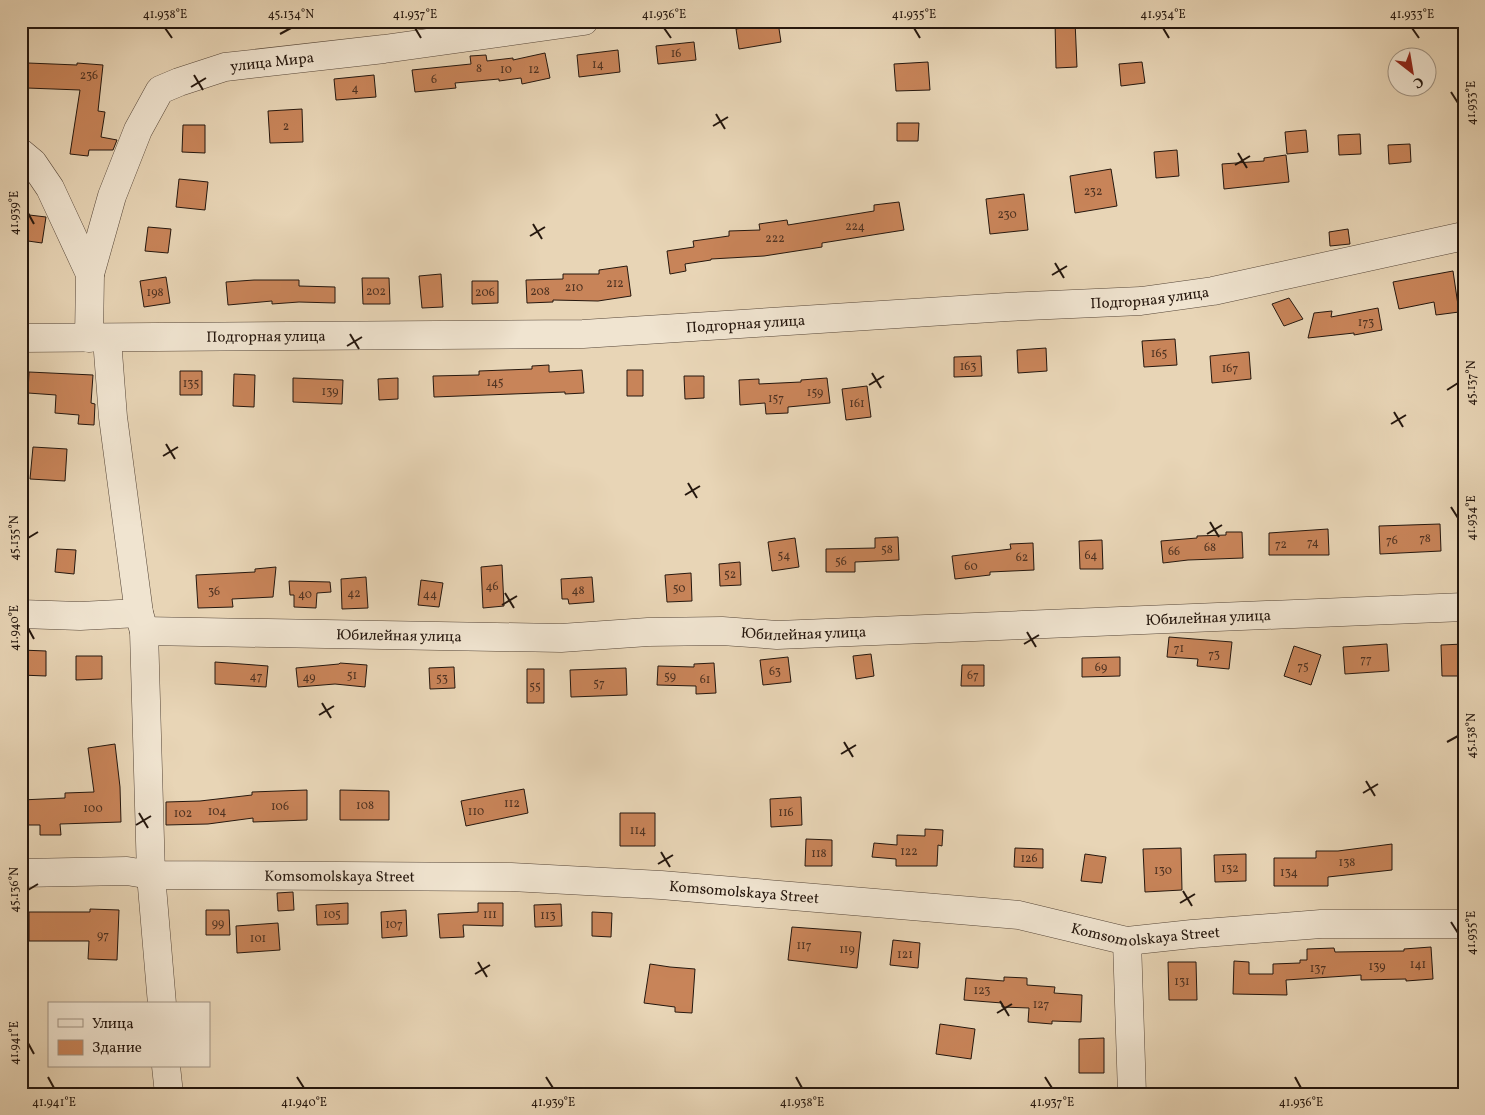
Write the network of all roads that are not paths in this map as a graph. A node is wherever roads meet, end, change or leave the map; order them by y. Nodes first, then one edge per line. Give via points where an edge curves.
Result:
1 (584, 21) edge
2 (21, 153) edge
3 (1464, 236) edge
4 (90, 274) junction
5 (21, 338) edge
6 (98, 338) junction
7 (1464, 607) edge
8 (21, 614) edge
9 (141, 622) junction
10 (21, 873) edge
11 (151, 875) junction
12 (1464, 924) edge
13 (1127, 941) junction
14 (162, 1002) edge
15 (166, 1068) edge
16 (169, 1094) edge
17 (1132, 1094) edge

1 - 4 street, улица Мира via 225,68 160,90 138,130 112,196
2 - 4 street via 32,162 50,188
3 - 6 street, Подгорная улица via 1213,291 1141,301 583,334
4 - 6 street
5 - 6 street, Подгорная улица
6 - 9 street via 113,417
7 - 9 street, Юбилейная улица via 777,636 722,631 561,638
8 - 9 street, Юбилейная улица
9 - 11 street
10 - 11 street, Komsomolskaya Street via 127,871
11 - 13 street, Komsomolskaya Street via 511,877 661,885 1019,915
11 - 14 street
12 - 13 street, Komsomolskaya Street via 1321,924
13 - 17 street
15 - 16 street

